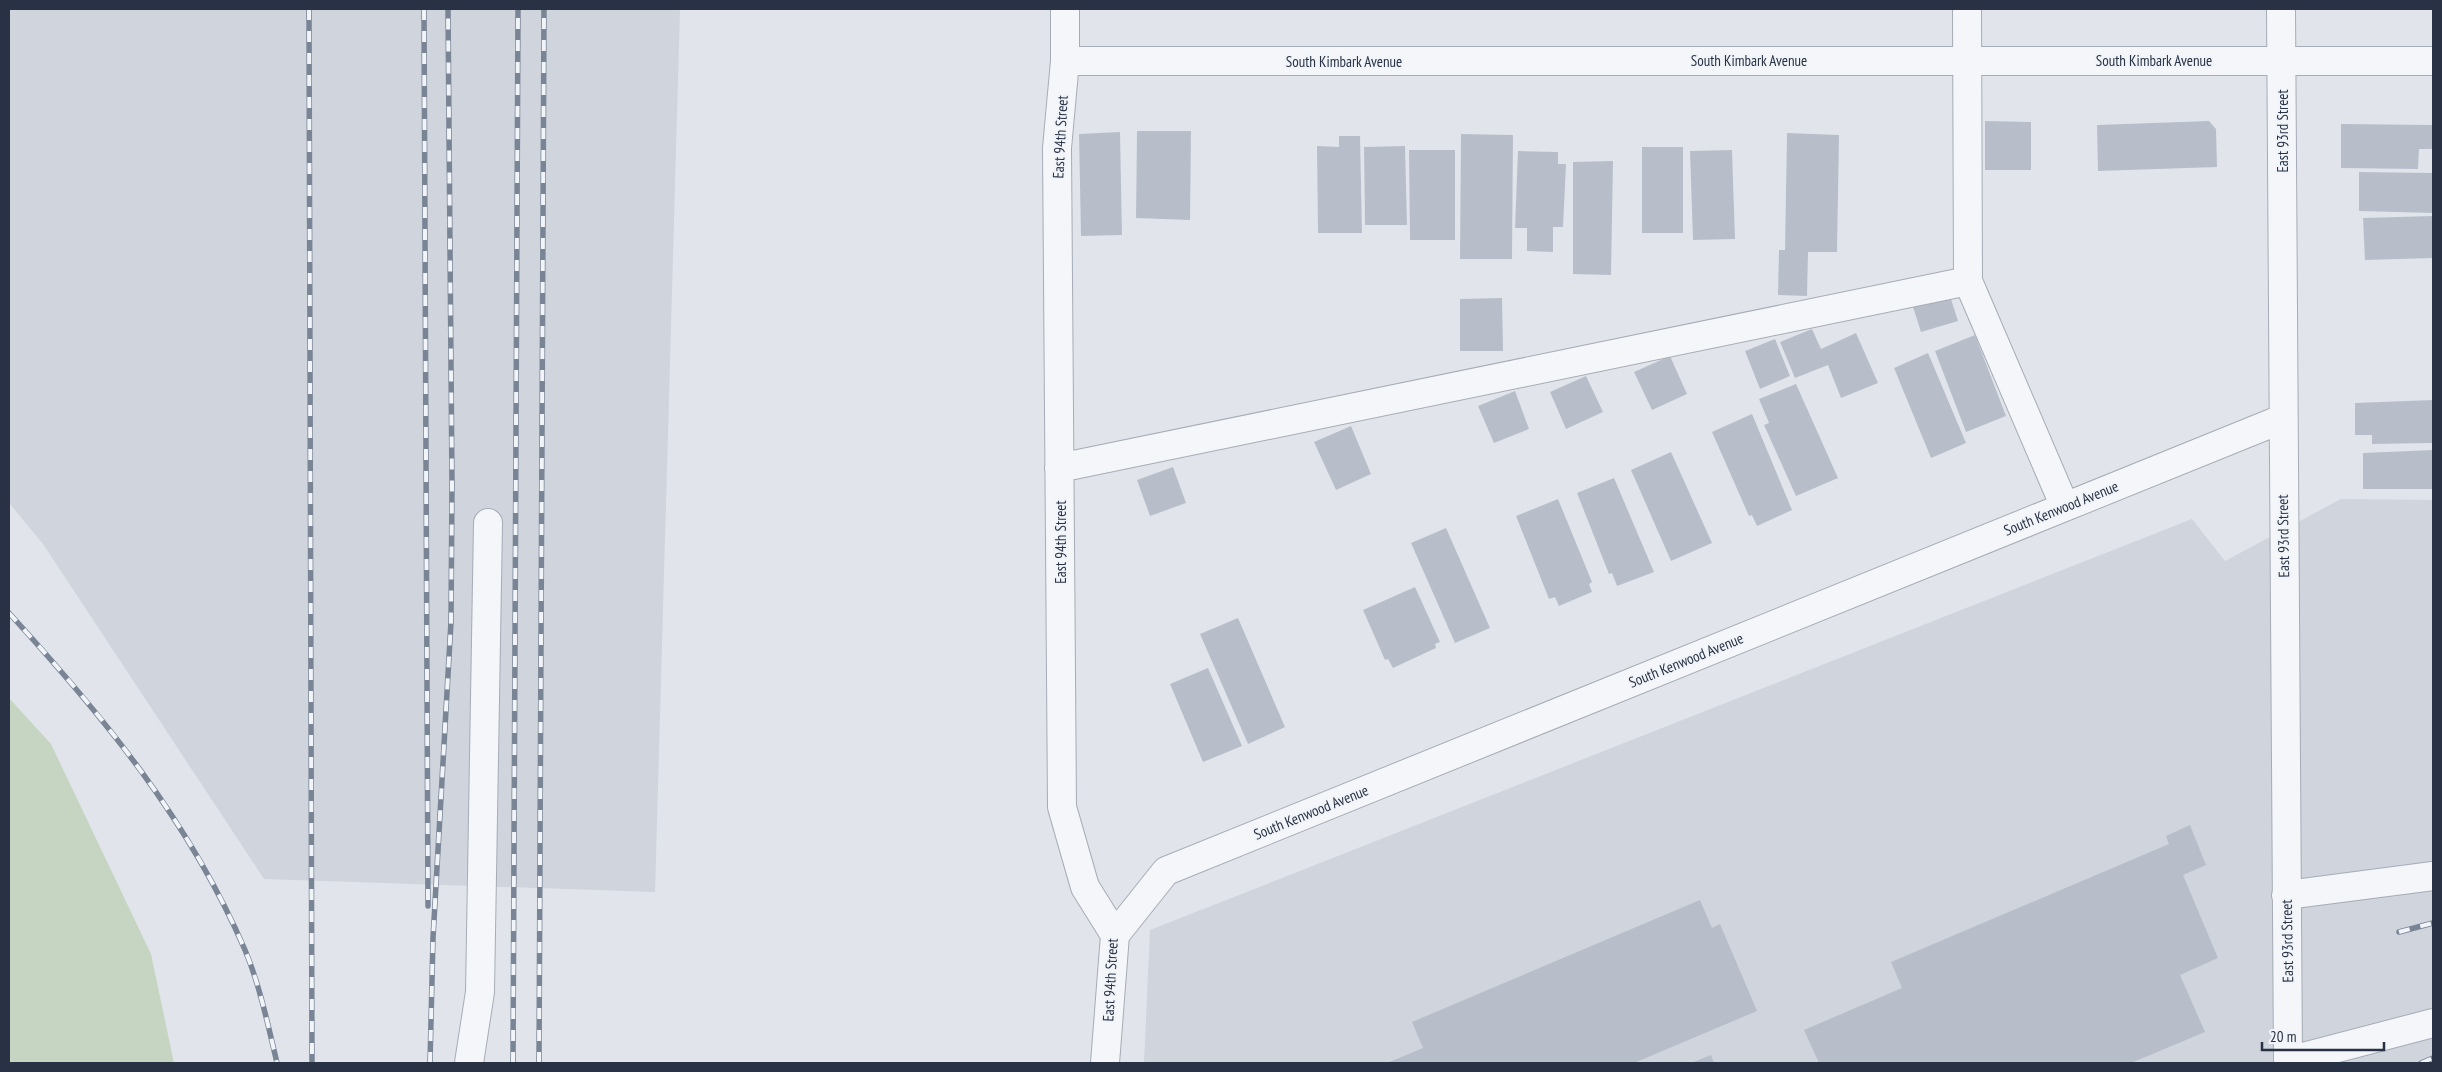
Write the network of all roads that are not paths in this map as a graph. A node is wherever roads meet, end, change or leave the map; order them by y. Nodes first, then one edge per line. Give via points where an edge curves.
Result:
1 (1065, 9) edge
2 (1967, 9) edge
3 (2281, 9) edge
4 (1968, 60) junction
5 (2281, 60) junction
6 (1065, 61) junction
7 (2433, 61) edge
8 (1968, 281) junction
9 (2282, 419) junction
10 (1059, 468) junction
11 (2066, 507) junction
12 (488, 523) dead end
13 (2433, 876) edge
14 (2286, 895) junction
15 (1115, 935) junction
16 (2433, 1023) edge
17 (2356, 1053) edge
18 (2288, 1062) edge
19 (469, 1063) edge
20 (1105, 1063) edge

1 - 6 street, East 94th Street
2 - 4 street
3 - 5 street, East 93rd Street
4 - 5 street, South Kimbark Avenue
4 - 6 street, South Kimbark Avenue
4 - 8 street
5 - 7 street, South Kimbark Avenue
5 - 9 street, East 93rd Street
6 - 10 street, East 94th Street via 1057,148
8 - 10 street
8 - 11 street
9 - 11 street, South Kenwood Avenue
9 - 14 street, East 93rd Street
10 - 15 street, East 94th Street via 1062,807 1085,887
11 - 15 street, South Kenwood Avenue via 1166,871
12 - 19 street via 480,992
13 - 14 street
14 - 18 street, East 93rd Street
15 - 20 street, East 94th Street
16 - 17 street
17 - 18 street

